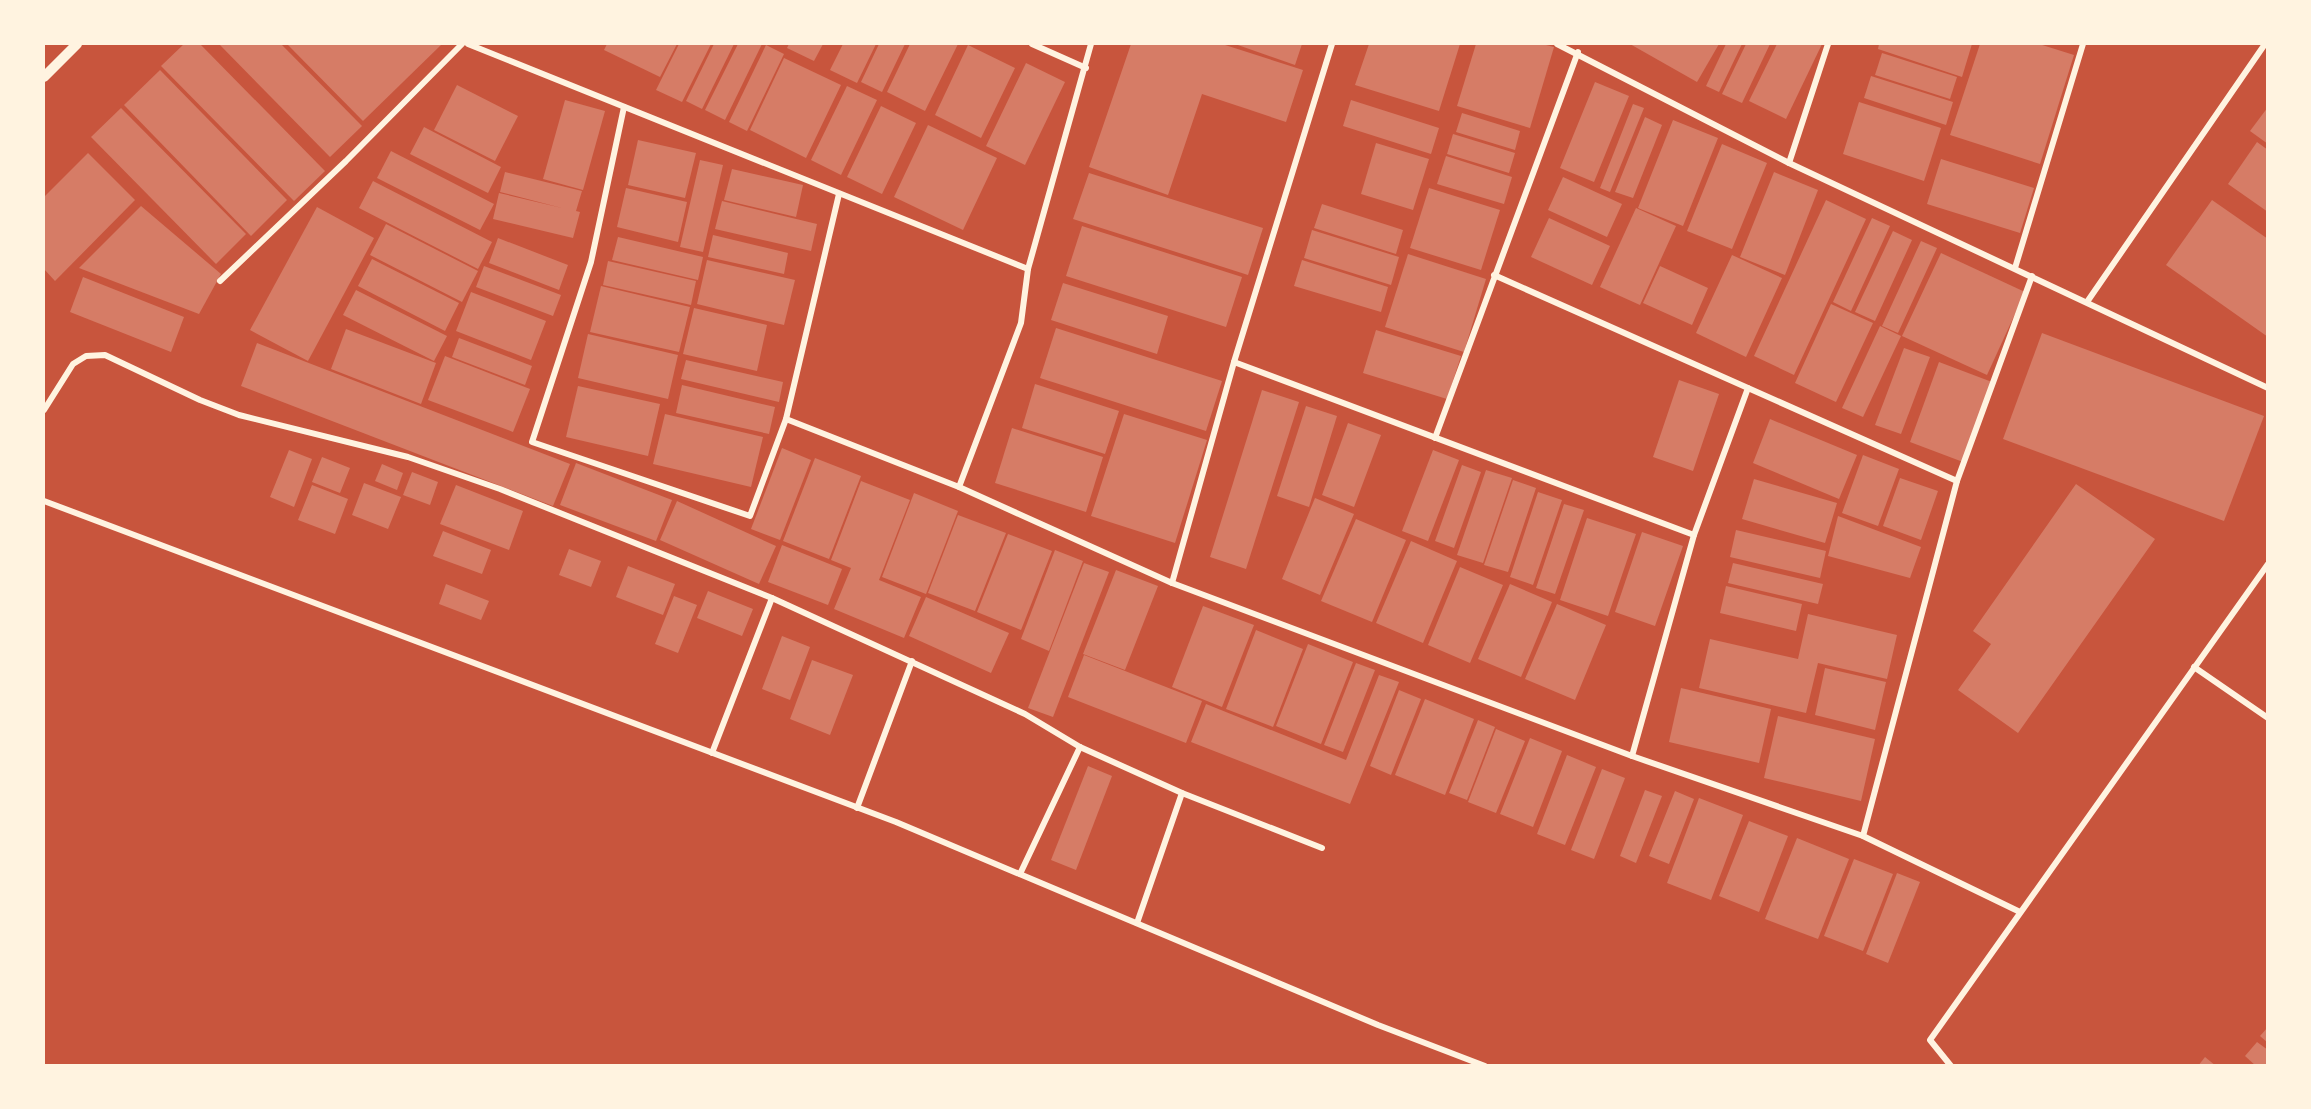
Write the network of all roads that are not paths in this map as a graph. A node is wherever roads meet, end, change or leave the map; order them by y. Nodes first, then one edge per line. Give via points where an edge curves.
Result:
1 (77, 44) edge
2 (462, 44) edge
3 (468, 44) edge
4 (1032, 44) edge
5 (1091, 44) edge
6 (1332, 44) edge
7 (1557, 44) edge
8 (1828, 44) edge
9 (2083, 44) edge
10 (2265, 44) edge
11 (1578, 52) junction
12 (1086, 68) junction
13 (44, 77) edge
14 (624, 107) junction
15 (1789, 162) junction
16 (838, 194) junction
17 (2015, 268) junction
18 (1028, 269) junction
19 (1494, 275) junction
20 (2032, 276) junction
21 (220, 281) dead end
22 (2087, 302) junction
23 (1234, 362) junction
24 (1748, 387) junction
25 (2268, 388) edge
26 (44, 410) edge
27 (786, 419) junction
28 (1435, 438) junction
29 (1957, 481) junction
30 (959, 487) junction
31 (44, 501) edge
32 (1694, 534) junction
33 (2268, 564) edge
34 (1172, 583) junction
35 (772, 598) junction
36 (912, 661) junction
37 (2194, 667) junction
38 (2268, 718) edge
39 (1080, 747) junction
40 (712, 753) junction
41 (1632, 756) junction
42 (1182, 793) junction
43 (857, 808) junction
44 (1863, 836) junction
45 (1322, 848) dead end
46 (1020, 874) junction
47 (2020, 912) junction
48 (1137, 923) junction
49 (1485, 1065) edge
50 (1951, 1065) edge

1 - 13 street
2 - 21 street
3 - 14 street
4 - 12 street
5 - 12 street
6 - 23 street
7 - 11 street
8 - 15 street
9 - 17 street
10 - 22 street
11 - 15 street
11 - 19 street
12 - 18 street
14 - 16 street
14 - 27 street via 591,262 532,442 750,516
15 - 17 street
16 - 18 street
16 - 27 street
17 - 20 street
18 - 30 street via 1021,323
19 - 24 street
19 - 28 street
20 - 22 street
20 - 29 street
22 - 25 street
23 - 28 street
23 - 34 street
24 - 29 street
24 - 32 street
26 - 35 street via 73,364 86,356 105,355 239,415 418,460
27 - 30 street
28 - 32 street
29 - 44 street
30 - 34 street
31 - 40 street
32 - 41 street
33 - 37 street
34 - 41 street
35 - 36 street
35 - 40 street
36 - 39 street via 1025,714
36 - 43 street
37 - 38 street
37 - 47 street
39 - 42 street
39 - 46 street
40 - 43 street
41 - 44 street
42 - 45 street
42 - 48 street
43 - 46 street
44 - 47 street
46 - 48 street
47 - 50 street via 1930,1040
48 - 49 street via 1378,1025

